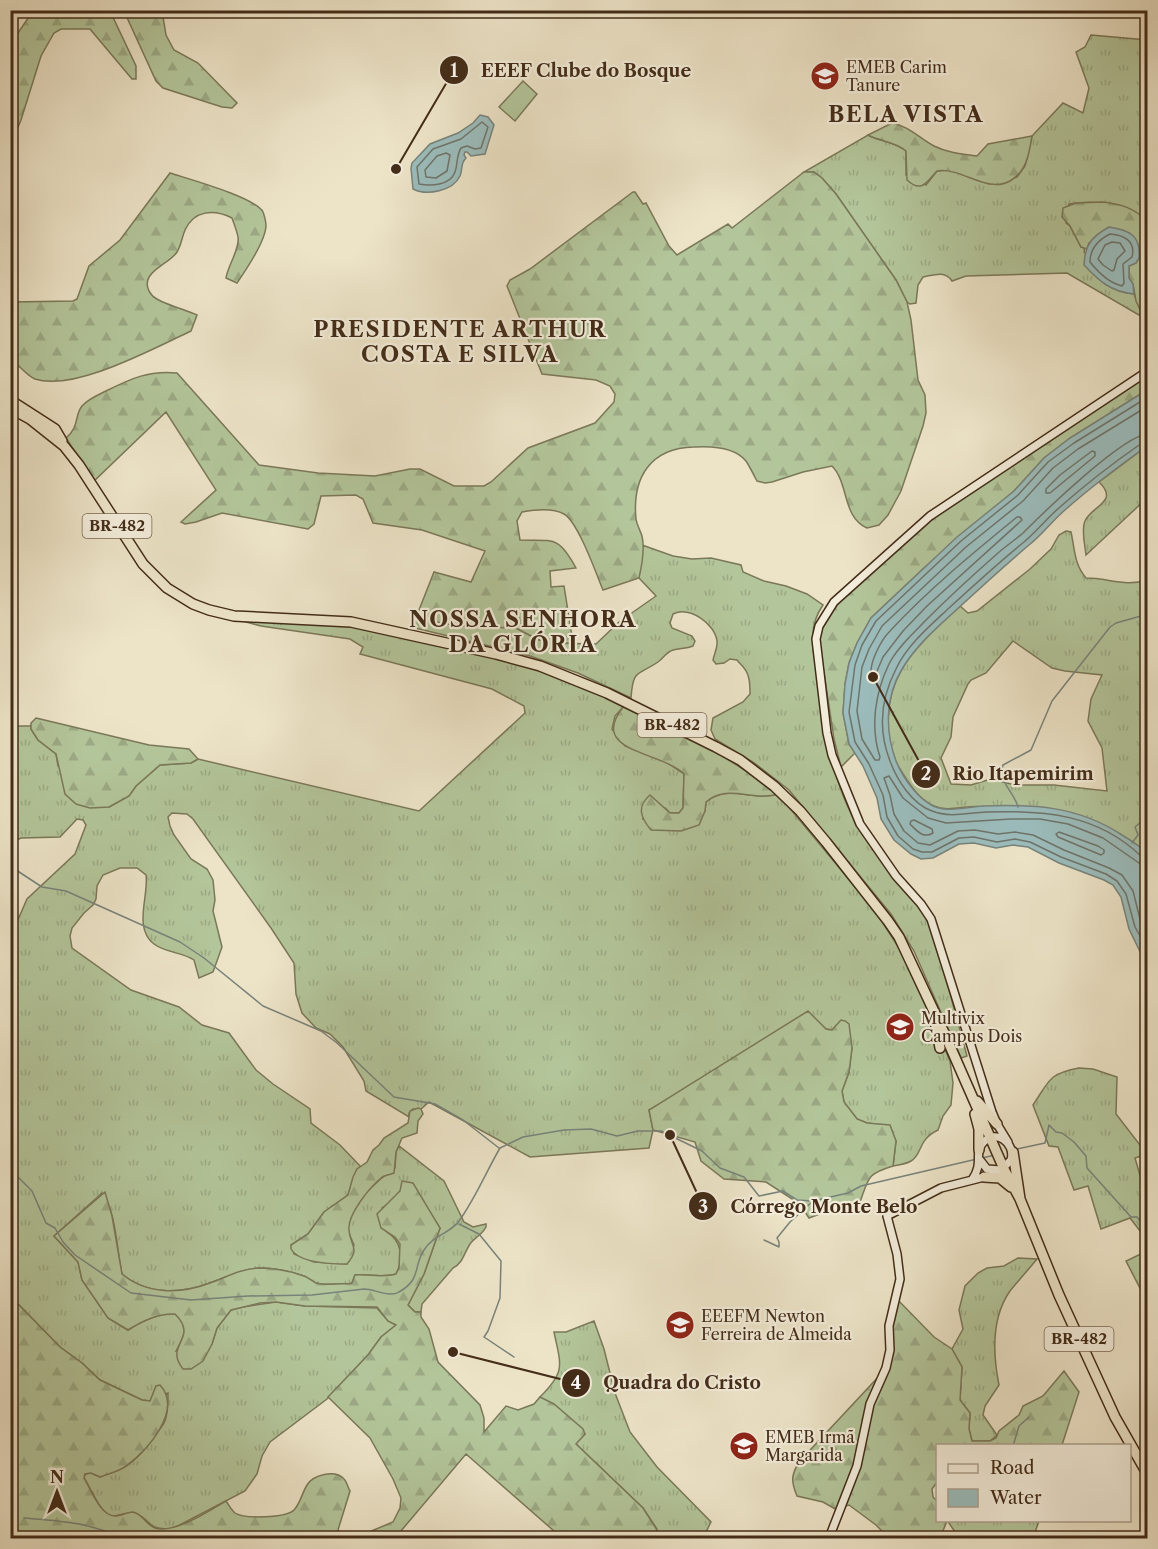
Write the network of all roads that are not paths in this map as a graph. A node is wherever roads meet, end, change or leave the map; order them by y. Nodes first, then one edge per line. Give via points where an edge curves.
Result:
1 (1148, 371) edge
2 (10, 400) edge
3 (10, 408) edge
4 (64, 446) junction
5 (934, 1011) junction
6 (940, 1048) dead end
7 (968, 1089) junction
8 (993, 1118) junction
9 (988, 1134) junction
10 (1008, 1142) junction
11 (1012, 1152) junction
12 (979, 1155) junction
13 (1002, 1169) junction
14 (984, 1177) junction
15 (972, 1180) junction
16 (1018, 1195) junction
17 (1130, 1444) edge
18 (1131, 1445) edge
19 (1148, 1475) edge
20 (829, 1539) edge

1 - 8 street via 930,516 834,602 816,639 832,755 866,834 931,919
2 - 4 highway, BR-482 via 55,429
3 - 4 highway, BR-482
4 - 5 highway, BR-482 via 142,564 167,588 193,604 241,617 351,622 514,658 607,693 740,760 800,810 888,921
5 - 6 highway
5 - 7 highway, BR-482
7 - 8 highway
7 - 9 highway, BR-482
7 - 12 highway via 979,1130
8 - 9 street
8 - 10 street
9 - 10 street
9 - 12 street
9 - 13 highway, BR-482
10 - 11 street
11 - 13 street via 1011,1160
11 - 16 highway
12 - 13 street via 987,1169
12 - 15 street via 978,1171
13 - 14 street
13 - 16 highway, BR-482
14 - 15 street
14 - 16 highway via 1000,1178
15 - 20 street via 930,1192 887,1216 900,1279 889,1326 890,1350 870,1404 857,1466
16 - 17 highway, BR-482 via 1059,1295
18 - 19 highway, BR-482

